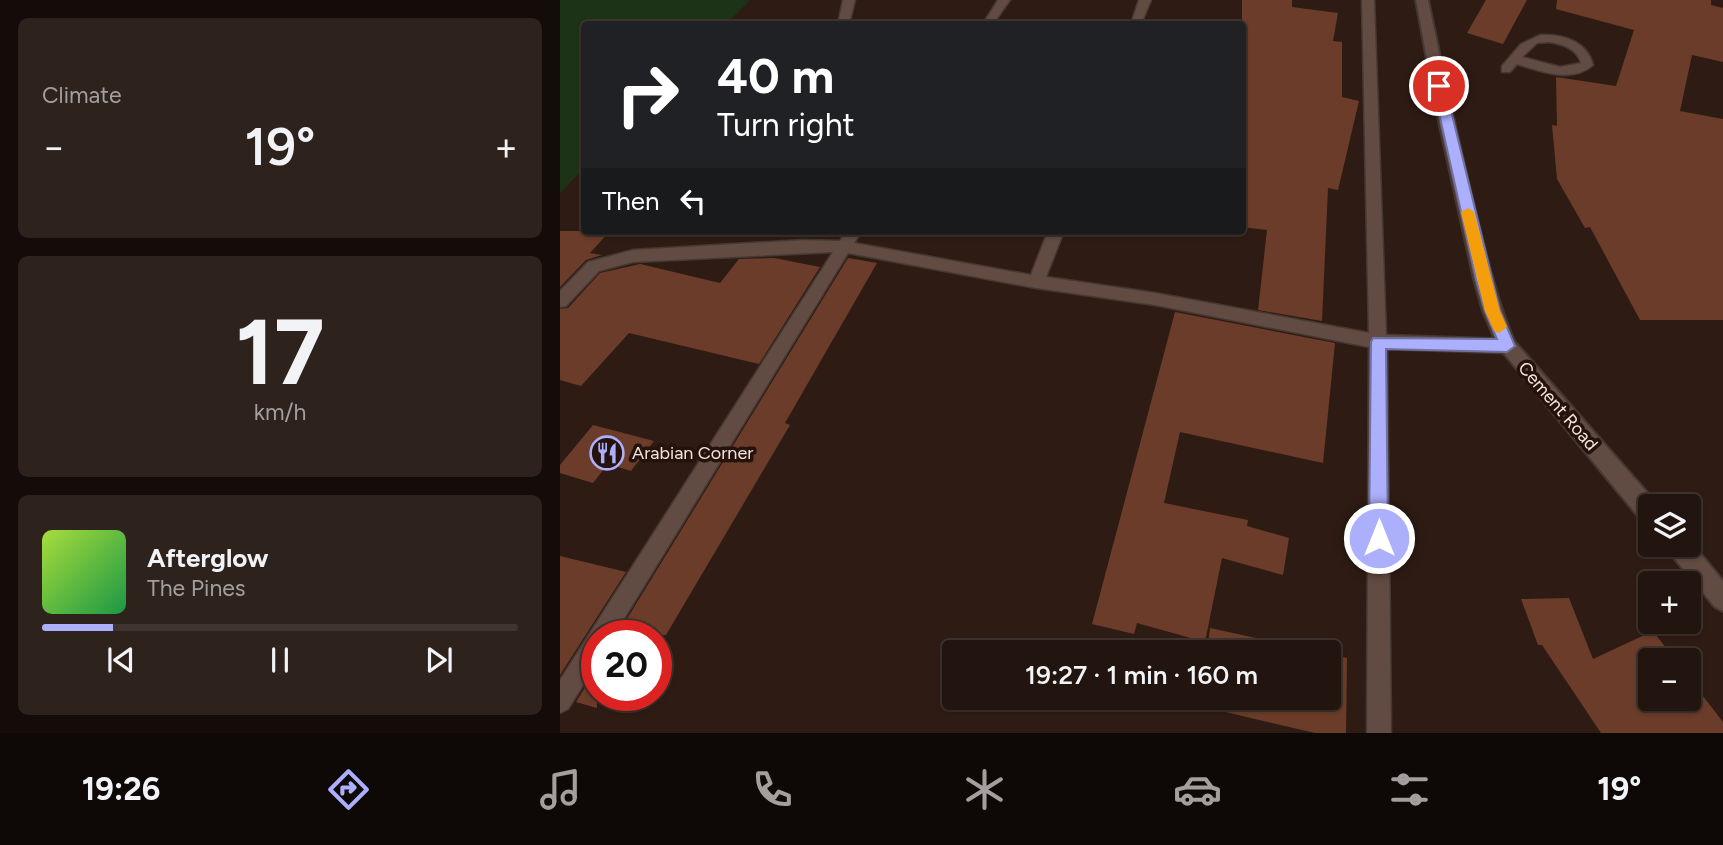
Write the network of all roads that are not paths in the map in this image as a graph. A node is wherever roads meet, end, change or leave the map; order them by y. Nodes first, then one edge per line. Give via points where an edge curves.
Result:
1 (849, 0) edge
2 (1004, 0) edge
3 (1145, 0) edge
4 (1368, 0) edge
5 (1422, 0) edge
6 (845, 21) edge
7 (990, 21) edge
8 (1137, 21) edge
9 (1515, 59) junction
10 (1506, 69) dead end
11 (1054, 235) edge
12 (806, 239) edge
13 (849, 239) edge
14 (1036, 282) junction
15 (560, 301) edge
16 (1378, 342) junction
17 (1507, 346) junction
18 (1638, 499) edge
19 (1687, 557) edge
20 (1723, 599) edge
21 (610, 620) edge
22 (581, 668) edge
23 (560, 701) edge
24 (1379, 733) edge

1 - 6 lane
2 - 7 lane
3 - 8 lane
4 - 16 lane
5 - 17 main road, Cement Road via 1483,279
9 - 9 lane via 1531,42 1543,38 1582,50 1587,65 1577,71 1555,71
9 - 10 lane
11 - 14 lane
12 - 13 lane
12 - 15 lane via 611,260 594,266
13 - 14 lane
13 - 21 lane
14 - 16 lane via 1155,299
16 - 17 lane
16 - 24 lane
17 - 18 main road, Cement Road
19 - 20 main road
22 - 23 lane

